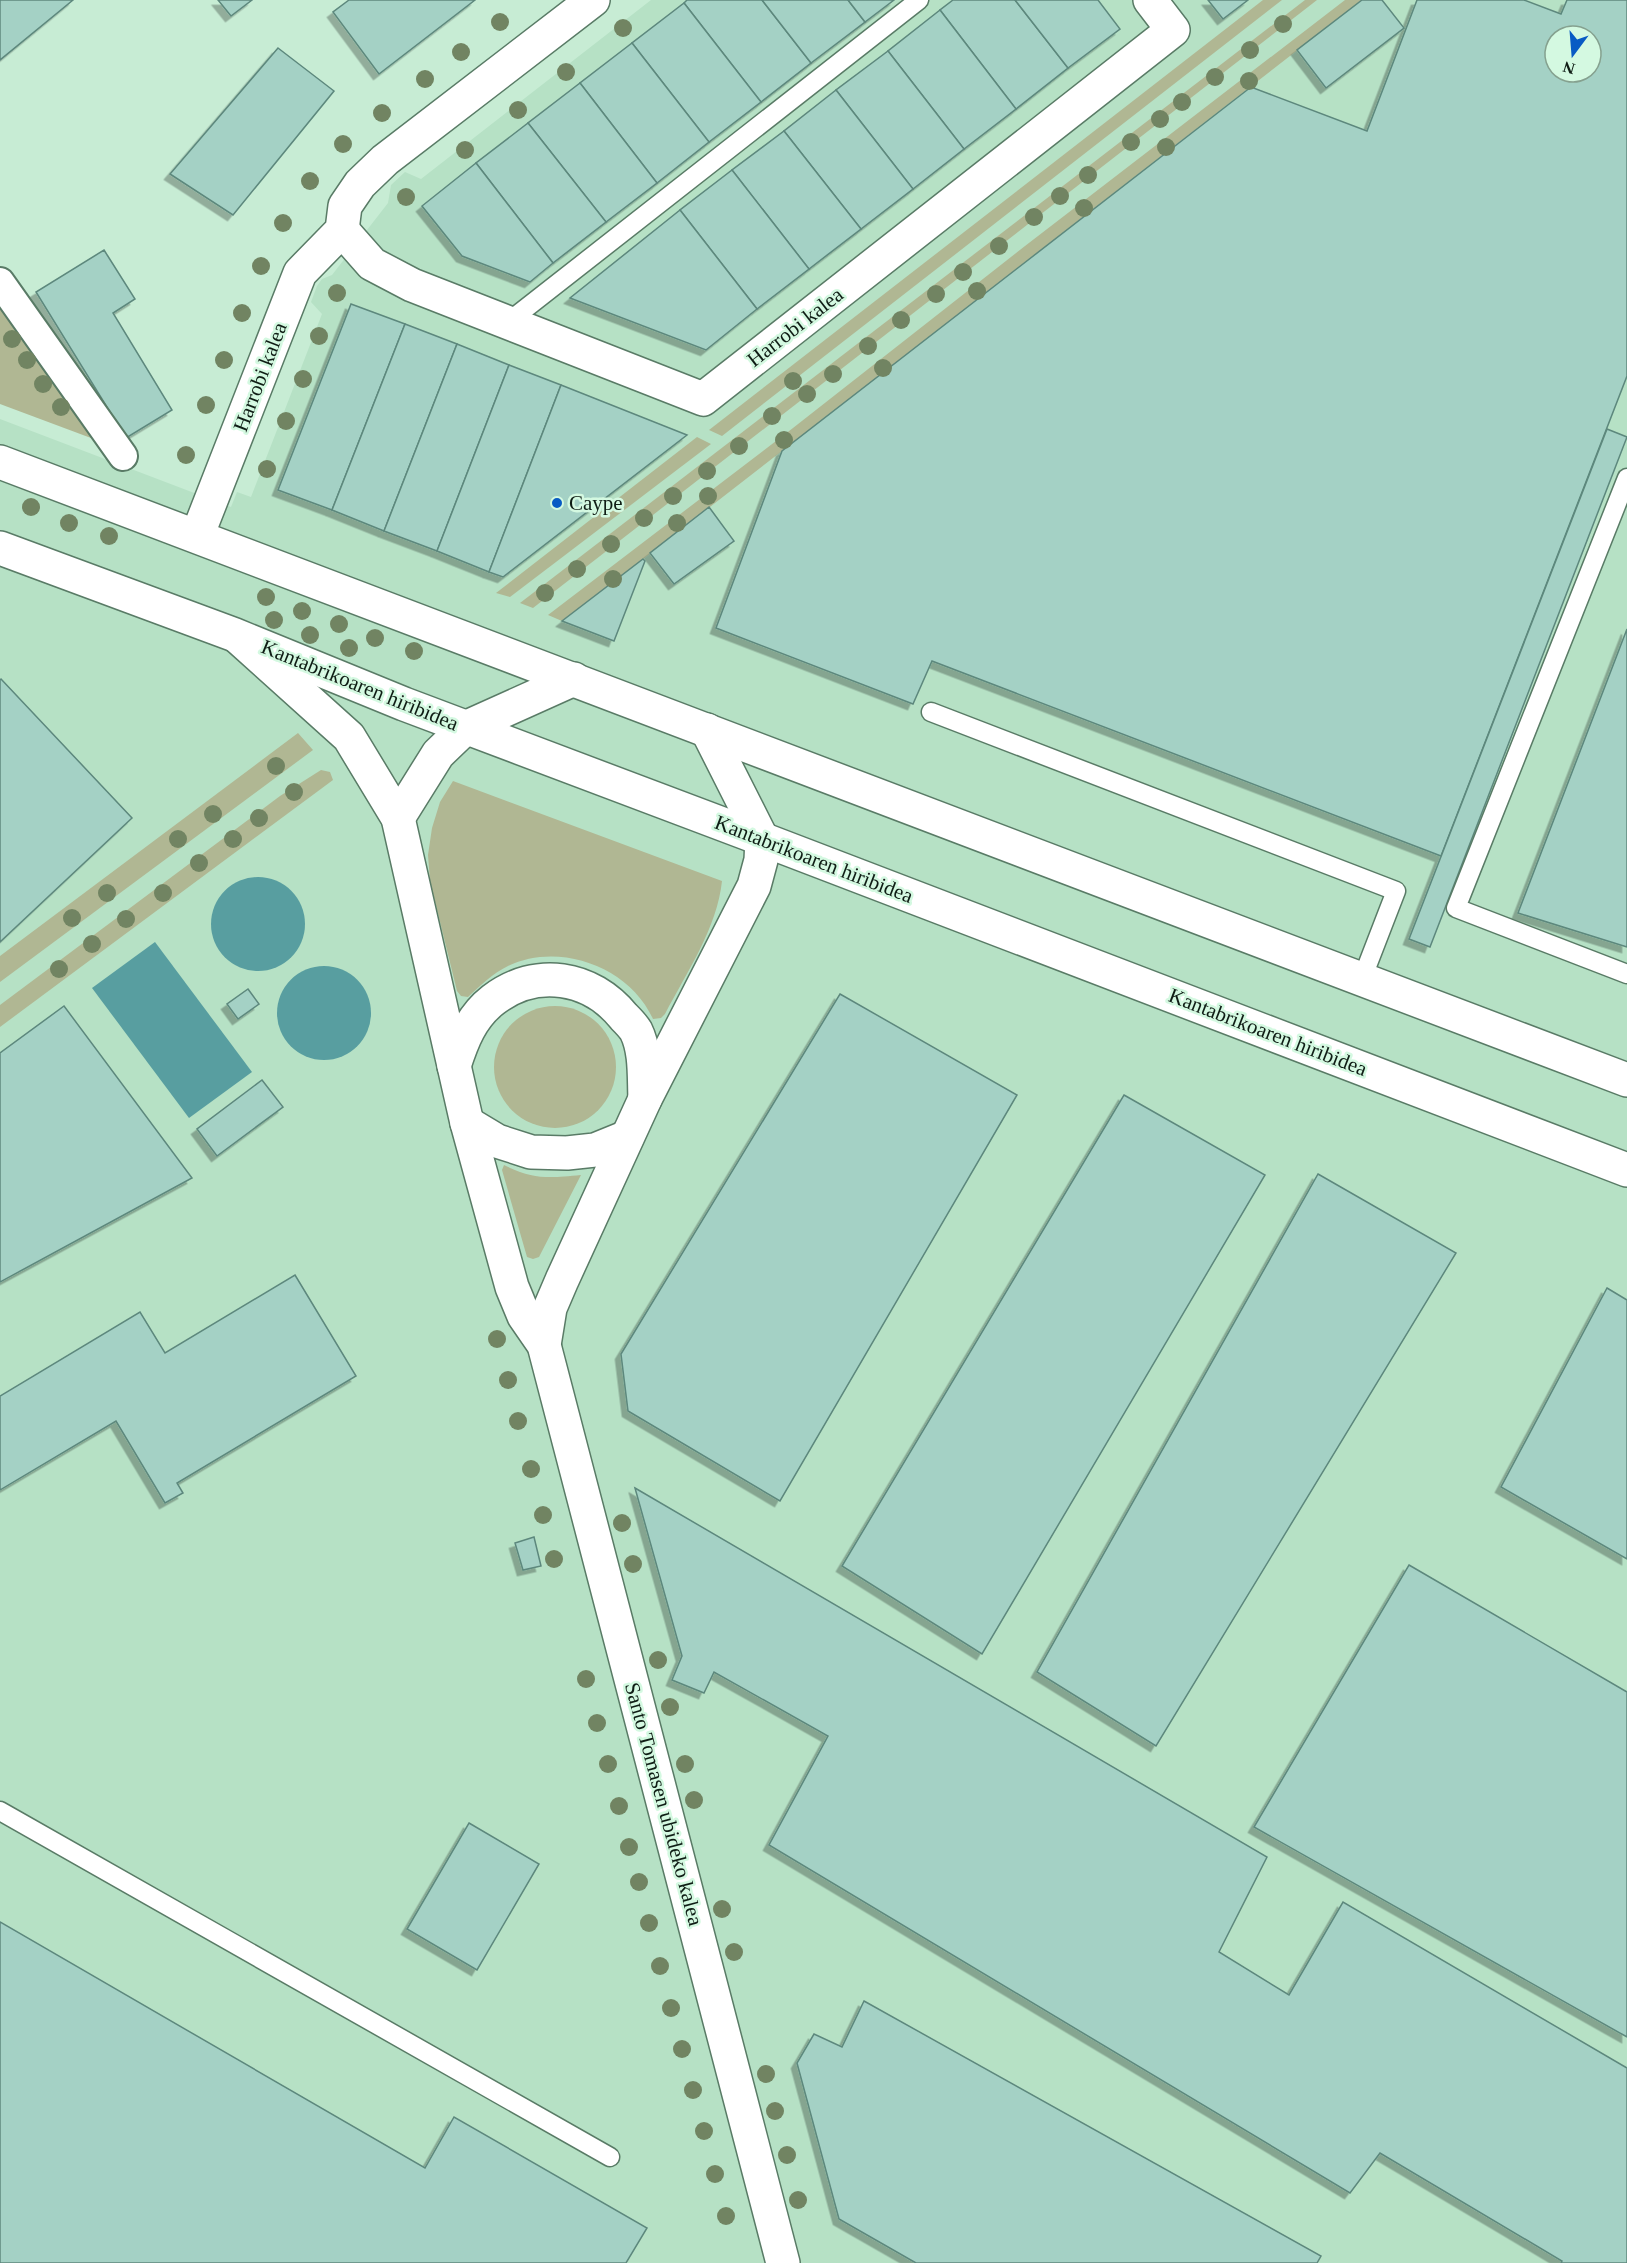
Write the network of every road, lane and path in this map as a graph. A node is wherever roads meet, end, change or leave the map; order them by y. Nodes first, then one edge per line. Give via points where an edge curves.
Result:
1 (593, 0) edge
2 (919, 0) edge
3 (1150, 0) edge
4 (342, 230) junction
5 (0, 282) edge
6 (507, 323) junction
7 (123, 456) dead end
8 (0, 462) edge
9 (1627, 478) edge
10 (197, 536) junction
11 (0, 548) edge
12 (235, 634) junction
13 (574, 679) junction
14 (932, 712) dead end
15 (465, 728) junction
16 (707, 730) junction
17 (398, 818) junction
18 (762, 839) junction
19 (1627, 974) edge
20 (1362, 979) junction
21 (454, 1066) junction
22 (1627, 1080) edge
23 (645, 1100) junction
24 (466, 1123) junction
25 (627, 1137) junction
26 (1627, 1170) edge
27 (544, 1345) junction
28 (0, 1811) edge
29 (610, 2157) dead end
30 (783, 2263) edge

1 - 4 street via 385,160 360,184 345,206
2 - 6 lane
3 - 6 street, Harrobi kalea via 1173,30 703,399
4 - 6 street, Harrobi kalea via 372,264 412,285
4 - 10 street, Harrobi kalea via 300,273
5 - 7 street
8 - 10 street
9 - 19 lane via 1456,908
10 - 13 street
11 - 12 street, Kantabrikoaren hiribidea
12 - 15 street, Kantabrikoaren hiribidea
12 - 17 street, Santo Tomasen ubideko kalea via 349,737
13 - 15 street
13 - 16 street
14 - 20 lane via 1396,891
15 - 17 street via 438,753
15 - 18 street, Kantabrikoaren hiribidea
16 - 18 street
16 - 20 street
17 - 21 street, Santo Tomasen ubideko kalea
18 - 23 street, Santo Tomasen ubideko kalea via 754,886
18 - 26 street, Kantabrikoaren hiribidea
20 - 22 street
21 - 23 street, Santo Tomasen ubideko kalea via 464,1036 494,999 525,983 571,981 612,1002 636,1032 644,1062
21 - 24 street, Santo Tomasen ubideko kalea
23 - 25 street, Santo Tomasen ubideko kalea
24 - 25 street via 497,1141 531,1152 596,1150
24 - 27 street, Santo Tomasen ubideko kalea via 512,1287 524,1316
25 - 27 street, Santo Tomasen ubideko kalea via 550,1308
27 - 30 street, Santo Tomasen ubideko kalea
28 - 29 lane

